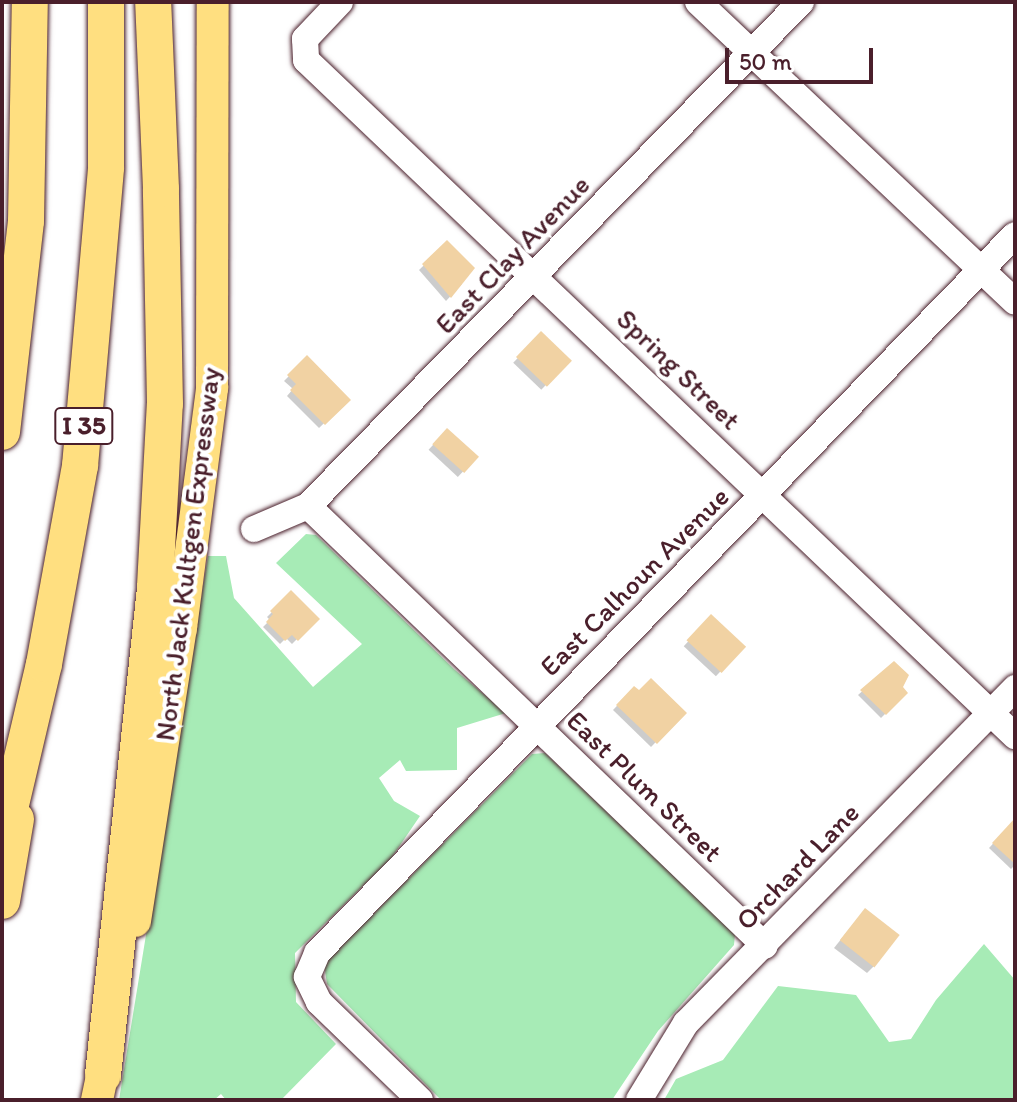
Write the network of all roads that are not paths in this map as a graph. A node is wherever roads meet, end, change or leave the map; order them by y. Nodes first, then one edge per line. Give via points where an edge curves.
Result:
1 (30, 2) edge
2 (106, 2) edge
3 (153, 2) edge
4 (213, 2) edge
5 (340, 2) edge
6 (698, 2) edge
7 (801, 2) edge
8 (752, 53) junction
9 (1015, 235) edge
10 (981, 270) junction
11 (535, 276) junction
12 (1015, 302) edge
13 (2, 432) edge
14 (763, 495) junction
15 (308, 506) junction
16 (254, 529) dead end
17 (44, 664) junction
18 (1015, 688) edge
19 (991, 713) junction
20 (536, 726) junction
21 (1015, 736) edge
22 (2, 843) edge
23 (2, 901) edge
24 (765, 946) junction
25 (100, 1088) edge
26 (420, 1100) edge
27 (639, 1100) edge

1 - 13 highway via 26,221
2 - 17 highway, I 35 via 106,167 98,285 80,466
3 - 25 highway via 165,404 155,586
4 - 25 main road, North Jack Kultgen Expressway via 212,388 156,794
5 - 11 street, Spring Street via 310,33 304,46 306,60
6 - 8 street
7 - 8 street, East Clay Avenue
8 - 10 street
8 - 11 street, East Clay Avenue
9 - 10 street, East Calhoun Avenue
10 - 12 street
10 - 14 street, East Calhoun Avenue
11 - 14 street, Spring Street
11 - 15 street, East Clay Avenue
14 - 19 street, Spring Street
14 - 20 street, East Calhoun Avenue
15 - 16 street, East Clay Avenue
15 - 20 street, East Plum Street
17 - 22 highway, I 35
17 - 23 highway
18 - 19 street, Orchard Lane
19 - 21 street, Spring Street
19 - 24 street, Orchard Lane
20 - 24 street, East Plum Street
20 - 26 street, East Calhoun Avenue via 317,953 307,977 319,1002
24 - 27 street, Orchard Lane via 686,1023

